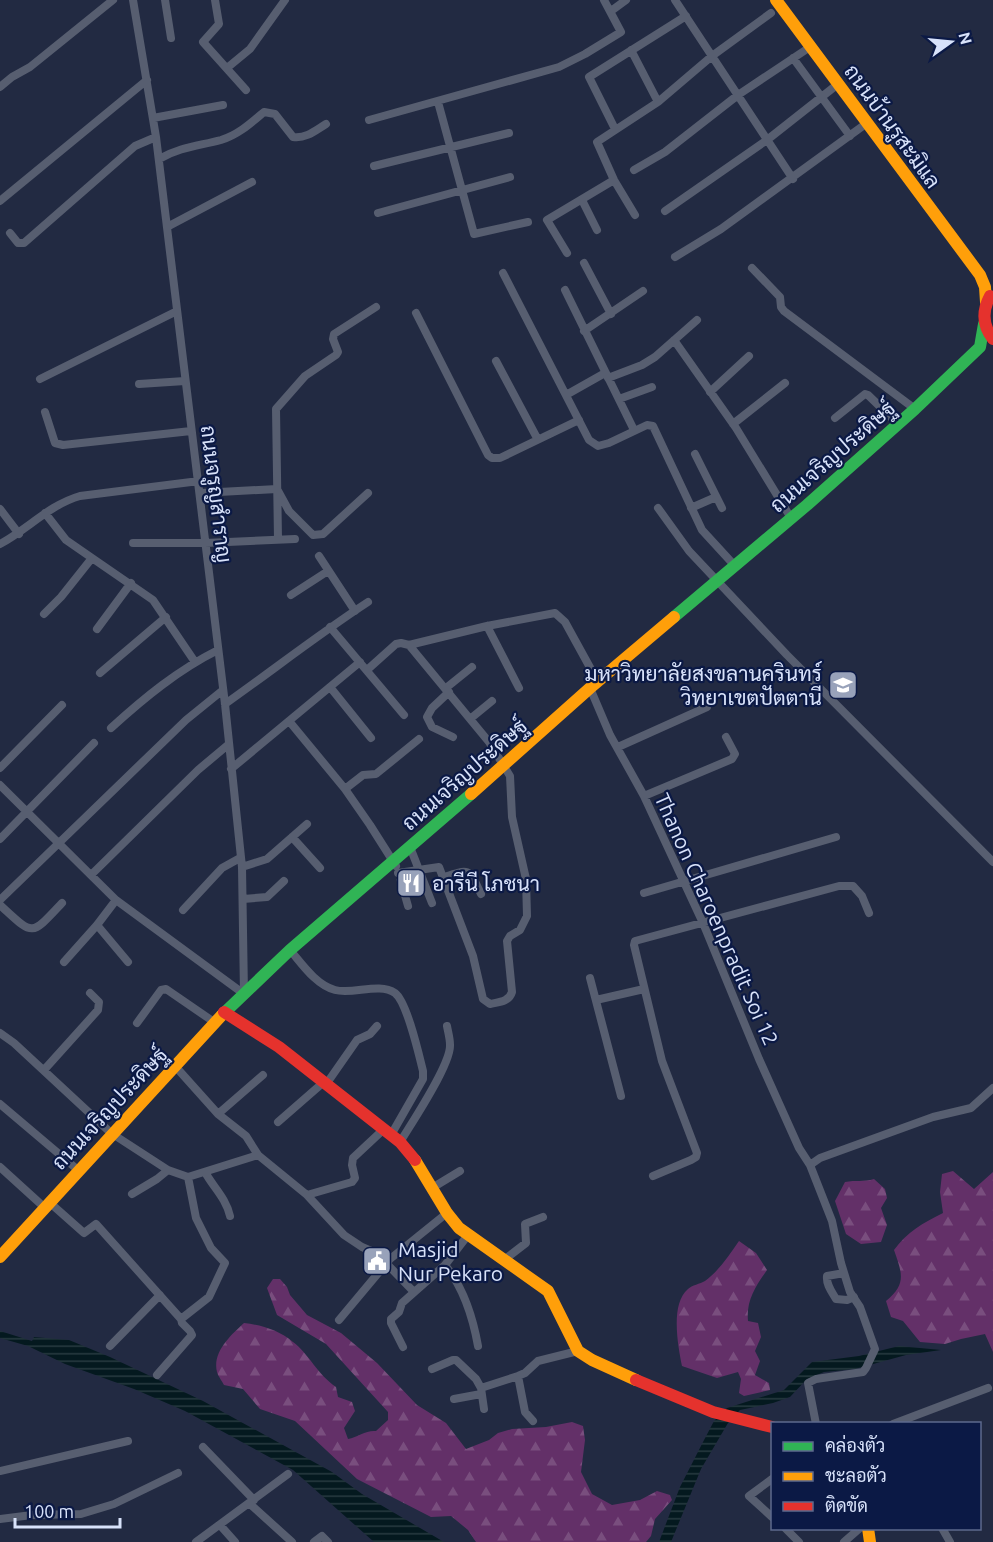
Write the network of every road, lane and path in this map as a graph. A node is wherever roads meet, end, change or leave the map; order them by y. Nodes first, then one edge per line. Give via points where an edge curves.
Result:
1 (113, 0) edge
2 (133, 0) edge
3 (165, 0) edge
4 (215, 0) edge
5 (285, 0) edge
6 (604, 0) edge
7 (626, 0) edge
8 (675, 0) edge
9 (776, 0) edge
10 (611, 11) junction
11 (771, 13) dead end
12 (686, 16) junction
13 (171, 38) dead end
14 (810, 46) junction
15 (631, 50) junction
16 (712, 56) junction
17 (793, 58) junction
18 (227, 68) junction
19 (147, 80) junction
20 (838, 84) junction
21 (0, 87) edge
22 (246, 90) dead end
23 (738, 95) junction
24 (822, 97) junction
25 (438, 102) junction
26 (658, 102) junction
27 (223, 105) dead end
28 (153, 118) junction
29 (369, 120) dead end
30 (867, 123) junction
31 (326, 124) dead end
32 (615, 129) junction
33 (509, 133) dead end
34 (850, 136) junction
35 (156, 137) junction
36 (767, 140) junction
37 (451, 147) junction
38 (159, 159) junction
39 (374, 166) dead end
40 (634, 170) dead end
41 (510, 177) dead end
42 (793, 178) junction
43 (614, 180) junction
44 (252, 182) dead end
45 (463, 191) junction
46 (1, 198) edge
47 (582, 200) junction
48 (665, 211) dead end
49 (378, 213) dead end
50 (635, 215) dead end
51 (528, 222) dead end
52 (167, 226) junction
53 (597, 230) dead end
54 (10, 233) dead end
55 (567, 253) dead end
56 (675, 257) dead end
57 (584, 263) dead end
58 (752, 267) dead end
59 (503, 273) dead end
60 (980, 276) junction
61 (993, 284) edge
62 (565, 290) dead end
63 (643, 291) dead end
64 (990, 298) edge
65 (376, 307) dead end
66 (177, 311) junction
67 (416, 313) dead end
68 (611, 314) junction
69 (697, 320) dead end
70 (984, 324) junction
71 (584, 331) junction
72 (993, 339) edge
73 (674, 340) junction
74 (993, 345) edge
75 (980, 347) junction
76 (749, 356) dead end
77 (496, 361) dead end
78 (606, 375) junction
79 (40, 379) dead end
80 (185, 381) junction
81 (785, 383) dead end
82 (139, 384) dead end
83 (652, 387) dead end
84 (710, 392) junction
85 (566, 394) junction
86 (619, 399) junction
87 (915, 409) junction
88 (45, 412) dead end
89 (835, 418) dead end
90 (579, 420) junction
91 (733, 424) junction
92 (897, 424) junction
93 (634, 430) junction
94 (191, 431) junction
95 (537, 438) junction
96 (695, 454) dead end
97 (199, 481) junction
98 (277, 489) junction
99 (201, 493) junction
100 (368, 493) dead end
101 (717, 497) junction
102 (658, 508) dead end
103 (692, 508) junction
104 (722, 508) dead end
105 (0, 509) edge
106 (45, 513) junction
107 (791, 518) junction
108 (19, 534) junction
109 (278, 539) junction
110 (295, 539) dead end
111 (133, 543) dead end
112 (205, 543) junction
113 (0, 544) edge
114 (319, 556) dead end
115 (92, 558) junction
116 (735, 566) junction
117 (328, 570) junction
118 (718, 580) junction
119 (131, 583) junction
120 (291, 595) dead end
121 (368, 602) dead end
122 (355, 611) junction
123 (44, 614) dead end
124 (166, 617) junction
125 (487, 626) junction
126 (330, 627) junction
127 (97, 629) dead end
128 (409, 645) junction
129 (218, 650) junction
130 (195, 662) junction
131 (360, 662) junction
132 (472, 667) dead end
133 (367, 670) junction
134 (100, 673) dead end
135 (594, 685) junction
136 (330, 687) junction
137 (519, 688) dead end
138 (223, 690) junction
139 (448, 690) junction
140 (492, 701) dead end
141 (225, 704) junction
142 (62, 705) dead end
143 (707, 707) dead end
144 (404, 715) dead end
145 (471, 719) junction
146 (290, 721) junction
147 (111, 728) dead end
148 (453, 737) dead end
149 (726, 737) dead end
150 (371, 738) dead end
151 (419, 740) dead end
152 (94, 743) dead end
153 (229, 744) junction
154 (618, 747) junction
155 (504, 764) junction
156 (0, 768) edge
157 (231, 769) junction
158 (0, 785) edge
159 (345, 789) junction
160 (644, 796) junction
161 (27, 810) junction
162 (307, 824) dead end
163 (292, 837) junction
164 (836, 837) dead end
165 (0, 839) edge
166 (60, 844) junction
167 (410, 847) junction
168 (240, 858) junction
169 (393, 861) junction
170 (993, 862) edge
171 (242, 867) junction
172 (320, 868) dead end
173 (418, 869) junction
174 (91, 875) junction
175 (444, 877) junction
176 (284, 881) dead end
177 (684, 882) junction
178 (404, 892) tunnel mouth
179 (644, 893) dead end
180 (481, 894) dead end
181 (243, 899) junction
182 (0, 900) edge
183 (116, 900) junction
184 (62, 903) dead end
185 (432, 903) dead end
186 (0, 905) edge
187 (408, 906) dead end
188 (183, 910) dead end
189 (869, 913) dead end
190 (703, 923) junction
191 (97, 926) junction
192 (290, 950) junction
193 (64, 962) dead end
194 (128, 962) dead end
195 (590, 978) dead end
196 (644, 989) junction
197 (90, 993) dead end
198 (244, 994) junction
199 (596, 1000) junction
200 (224, 1012) junction
201 (214, 1022) junction
202 (137, 1023) dead end
203 (377, 1026) dead end
204 (447, 1026) dead end
205 (0, 1033) edge
206 (175, 1066) junction
207 (44, 1070) junction
208 (263, 1075) dead end
209 (326, 1082) junction
210 (993, 1088) edge
211 (621, 1096) dead end
212 (0, 1104) edge
213 (218, 1114) junction
214 (278, 1122) dead end
215 (111, 1133) junction
216 (392, 1135) junction
217 (258, 1155) junction
218 (810, 1165) junction
219 (0, 1167) edge
220 (78, 1170) junction
221 (168, 1170) junction
222 (205, 1172) junction
223 (460, 1172) dead end
224 (653, 1176) dead end
225 (189, 1177) junction
226 (432, 1188) junction
227 (132, 1194) dead end
228 (307, 1195) junction
229 (47, 1205) junction
230 (447, 1213) junction
231 (230, 1216) dead end
232 (543, 1217) dead end
233 (468, 1234) junction
234 (0, 1257) edge
235 (504, 1260) junction
236 (388, 1261) junction
237 (446, 1265) junction
238 (844, 1273) junction
239 (414, 1292) junction
240 (160, 1295) junction
241 (854, 1298) junction
242 (182, 1319) junction
243 (339, 1320) dead end
244 (110, 1346) dead end
245 (478, 1346) dead end
246 (403, 1347) dead end
247 (578, 1351) junction
248 (432, 1369) dead end
249 (157, 1375) dead end
250 (518, 1376) junction
251 (988, 1388) dead end
252 (481, 1390) junction
253 (454, 1400) dead end
254 (484, 1409) dead end
255 (533, 1421) dead end
256 (816, 1422) edge
257 (898, 1422) edge
258 (771, 1427) edge
259 (128, 1441) dead end
260 (203, 1447) dead end
261 (0, 1471) edge
262 (178, 1473) dead end
263 (288, 1474) dead end
264 (771, 1480) edge
265 (252, 1502) junction
266 (771, 1516) edge
267 (0, 1519) edge
268 (220, 1525) junction
269 (787, 1530) edge
270 (858, 1530) edge
271 (196, 1542) edge
272 (236, 1542) edge
273 (292, 1542) edge
274 (314, 1542) edge
275 (328, 1542) edge
276 (799, 1542) edge
277 (844, 1542) edge

1 - 21 street
2 - 19 street, ถนนจรูญสำราญ
3 - 13 street
4 - 18 street via 219,24 203,42
5 - 18 street via 250,49
6 - 10 street
7 - 10 street
8 - 12 street
9 - 14 main road, ถนนบ้านรูสะมิแล
10 - 25 street via 621,32 585,54 559,67
11 - 16 street
12 - 15 street
12 - 16 street
14 - 17 street
14 - 20 main road, ถนนบ้านรูสะมิแล
15 - 26 street
15 - 32 street via 589,77
16 - 23 street
16 - 26 street
17 - 23 street
17 - 24 street
18 - 22 street
19 - 28 street, ถนนจรูญสำราญ
19 - 46 street
20 - 24 street
20 - 30 main road, ถนนบ้านรูสะมิแล
23 - 36 street
23 - 40 street via 665,152
24 - 34 street
24 - 36 street
25 - 29 street
25 - 37 street
26 - 32 street
27 - 28 street
28 - 35 street, ถนนจรูญสำราญ
30 - 34 street
30 - 60 main road, ถนนบ้านรูสะมิแล
31 - 38 street via 308,135 293,137 275,114 264,112 222,140 174,150
32 - 43 street via 597,142
33 - 37 street
34 - 42 street
35 - 38 street, ถนนจรูญสำราญ
35 - 54 street via 135,146 24,243 18,243
36 - 42 street
36 - 48 street
37 - 39 street
37 - 45 street
38 - 52 street, ถนนจรูญสำราญ
41 - 45 street
42 - 56 street via 721,230
43 - 47 street
43 - 50 street
44 - 52 street
45 - 49 street
45 - 51 street via 474,234
47 - 53 street
47 - 55 street via 548,220
52 - 66 street, ถนนจรูญสำราญ
57 - 68 street
58 - 87 street via 780,297 784,311
59 - 85 street
60 - 61 main road, ถนนบ้านรูสะมิแล
60 - 64 main road, ถนนบ้านรูสะมิแล
62 - 71 street
63 - 68 street
64 - 70 main road, ถนนบ้านรูสะมิแล via 983,313
65 - 98 street via 334,334 336,355 305,376 276,409
66 - 79 street
66 - 80 street, ถนนจรูญสำราญ
67 - 95 street via 488,455 500,458
68 - 71 street
69 - 73 street
70 - 72 main road
70 - 75 main road
71 - 78 street
73 - 78 street via 642,365
73 - 84 street
74 - 75 main road
75 - 87 main road, ถนนเจริญประดิษฐ์
76 - 84 street
77 - 95 street
78 - 85 street
78 - 86 street
80 - 82 street
80 - 94 street, ถนนจรูญสำราญ
81 - 91 street
83 - 86 street
84 - 91 street
85 - 90 street
86 - 93 street
87 - 92 main road, ถนนเจริญประดิษฐ์
88 - 94 street via 55,443 63,445
89 - 92 street via 865,394
90 - 93 street via 589,440 598,446
90 - 95 street
91 - 107 street
92 - 107 main road, ถนนเจริญประดิษฐ์
93 - 103 street via 653,426
94 - 97 street, ถนนจรูญสำราญ
96 - 101 street
97 - 99 street, ถนนจรูญสำราญ
97 - 106 street via 80,496
98 - 99 street
98 - 100 street via 289,511 313,535 323,534
98 - 109 street
99 - 112 street, ถนนจรูญสำราญ
101 - 103 street
101 - 104 street
102 - 118 street via 689,551
103 - 116 street via 702,530
105 - 108 street
106 - 108 street
106 - 115 street via 66,540
107 - 116 main road, ถนนเจริญประดิษฐ์
108 - 113 street
109 - 110 street
109 - 112 street
111 - 112 street
112 - 129 street, ถนนจรูญสำราญ
114 - 117 street
115 - 119 street
115 - 123 street
116 - 118 main road, ถนนเจริญประดิษฐ์
117 - 120 street
117 - 122 street
118 - 135 main road, ถนนเจริญประดิษฐ์
118 - 170 street
119 - 124 street via 153,600
119 - 127 street
121 - 122 street
122 - 126 street
124 - 130 street
124 - 134 street
125 - 128 street
125 - 135 street, Thanon Charoenpradit Soi 12 via 555,614 565,622
125 - 137 street
126 - 131 street
126 - 141 street
128 - 133 street via 396,644
128 - 139 street
129 - 130 street
129 - 138 street, ถนนจรูญสำราญ
130 - 147 street via 148,694
131 - 133 street
131 - 136 street
132 - 139 street
133 - 144 street
135 - 154 street, Thanon Charoenpradit Soi 12 via 610,735
135 - 155 main road, ถนนเจริญประดิษฐ์
136 - 146 street
136 - 150 street
138 - 141 street, ถนนจรูญสำราญ
138 - 166 street via 178,728
139 - 145 street
139 - 148 street via 427,717 432,727
140 - 145 street
141 - 153 street, ถนนจรูญสำราญ
142 - 156 street
143 - 154 street
145 - 155 street
146 - 157 street
146 - 159 street
149 - 160 street via 735,754 732,759
151 - 159 street via 376,774 363,775
152 - 161 street
153 - 157 street, ถนนจรูญสำราญ
153 - 174 street
154 - 160 street, Thanon Charoenpradit Soi 12
155 - 167 main road, ถนนเจริญประดิษฐ์
155 - 175 street via 511,781 512,817 526,879 527,916 520,930 507,941 512,992 506,1000 490,1004 483,999 473,956
157 - 168 street, ถนนจรูญสำราญ
158 - 161 street
159 - 169 street
160 - 177 street, Thanon Charoenpradit Soi 12
161 - 165 street
161 - 166 street
162 - 163 street
163 - 171 street via 267,859
163 - 172 street
164 - 177 street
166 - 174 street
166 - 182 street
167 - 169 main road, ถนนเจริญประดิษฐ์
167 - 173 street
168 - 171 street, ถนนจรูญสำราญ
168 - 188 street via 222,868
169 - 173 street via 399,876
169 - 192 main road, ถนนเจริญประดิษฐ์
171 - 181 street, ถนนจรูญสำราญ
173 - 175 street via 439,867
173 - 185 street
174 - 183 street
175 - 180 street via 468,872
176 - 181 street via 267,897
177 - 179 street
177 - 190 street, Thanon Charoenpradit Soi 12
178 - 187 street
181 - 198 street, ถนนจรูญสำราญ
183 - 191 street
183 - 198 street
184 - 186 street via 40,926 31,929
189 - 190 street via 857,890 848,885
190 - 196 street via 635,941
190 - 218 street, Thanon Charoenpradit Soi 12 via 759,1059
191 - 193 street
191 - 194 street
192 - 198 main road, ถนนเจริญประดิษฐ์
192 - 216 street via 323,984 335,990 384,989 394,993 404,1006 423,1079
195 - 199 street
196 - 199 street
196 - 224 street via 662,1060 697,1153 691,1160
197 - 207 street via 99,1002 98,1010
198 - 200 main road, ถนนเจริญประดิษฐ์
199 - 211 street
200 - 201 main road, ถนนเจริญประดิษฐ์
200 - 209 main road
201 - 202 street via 166,989 161,990
201 - 206 main road, ถนนเจริญประดิษฐ์
203 - 209 street via 357,1040
204 - 216 street via 448,1055 430,1092
205 - 207 street
206 - 213 street
206 - 215 main road, ถนนเจริญประดิษฐ์
207 - 215 street
208 - 213 street
209 - 214 street
209 - 216 main road
210 - 218 street via 971,1108 923,1121
212 - 220 street
213 - 217 street via 239,1129
215 - 220 main road, ถนนเจริญประดิษฐ์
215 - 221 street
216 - 226 main road via 409,1151
216 - 228 street via 353,1158 352,1182
217 - 222 street
217 - 228 street
218 - 238 street, Thanon Charoenpradit Soi 12 via 832,1221
219 - 229 street
220 - 229 main road, ถนนเจริญประดิษฐ์
221 - 225 street
221 - 227 street
222 - 225 street
222 - 231 street via 225,1200
223 - 226 street
225 - 242 street via 196,1218 211,1248 225,1263 209,1297
226 - 230 main road
228 - 236 street via 352,1241
229 - 234 main road, ถนนเจริญประดิษฐ์
229 - 240 street via 84,1233 96,1224
230 - 233 main road
230 - 236 street
232 - 235 street via 525,1224 526,1243
233 - 235 main road
233 - 237 street
235 - 247 main road via 548,1291
236 - 239 street
236 - 243 street
237 - 239 street
237 - 245 street via 460,1287
238 - 241 street, Thanon Charoenpradit Soi 12
238 - 241 street via 827,1276 826,1281 836,1299
239 - 246 street via 390,1321
240 - 242 street
240 - 244 street
241 - 256 street, Thanon Charoenpradit Soi 12 via 875,1349 866,1368 858,1374 808,1383
242 - 249 street via 192,1335
247 - 250 street via 538,1361
247 - 258 main road via 652,1388 713,1412
248 - 252 street via 456,1360 477,1379
250 - 252 street
250 - 255 street via 525,1412
251 - 257 street
252 - 253 street
252 - 254 street
259 - 261 street
260 - 265 street
262 - 267 street via 114,1504 81,1514
263 - 265 street
264 - 266 street via 749,1496
265 - 268 street
265 - 273 street
268 - 271 street
268 - 272 street
269 - 276 street
270 - 277 street
274 - 275 street via 322,1536

